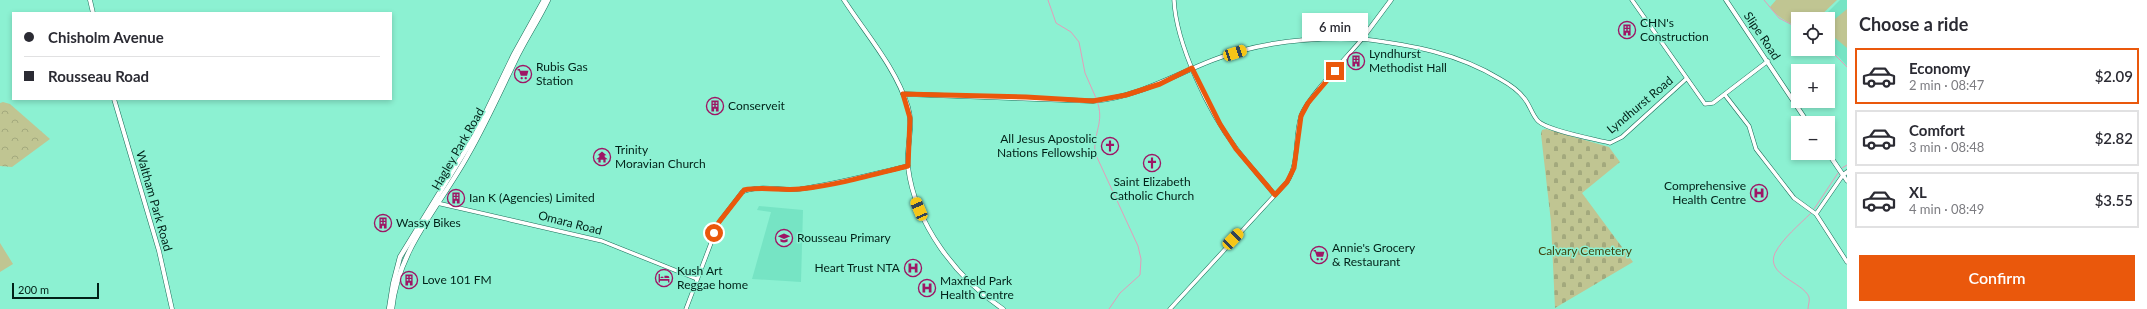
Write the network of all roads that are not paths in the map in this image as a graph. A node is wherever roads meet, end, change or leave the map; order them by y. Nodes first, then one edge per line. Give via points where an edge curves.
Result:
1 (90, 0) edge
2 (544, 0) edge
3 (548, 0) edge
4 (844, 0) edge
5 (1174, 0) edge
6 (1391, 0) edge
7 (1632, 0) edge
8 (1726, 0) edge
9 (93, 12) edge
10 (1362, 39) junction
11 (1768, 61) junction
12 (1192, 68) junction
13 (1686, 79) junction
14 (903, 94) junction
15 (1725, 95) junction
16 (114, 100) edge
17 (1803, 116) edge
18 (1834, 160) edge
19 (908, 166) junction
20 (1845, 173) edge
21 (1847, 180) edge
22 (1275, 195) junction
23 (436, 203) junction
24 (1816, 214) junction
25 (1847, 262) edge
26 (697, 279) junction
27 (172, 309) edge
28 (389, 309) edge
29 (392, 309) edge
30 (686, 309) edge
31 (1003, 309) edge
32 (1170, 309) edge

1 - 9 main road
2 - 23 main road, Hagley Park Road via 514,54 475,135
3 - 23 main road, Hagley Park Road via 469,154
4 - 14 main road via 886,62
5 - 12 street via 1176,22
6 - 10 main road
7 - 13 street
8 - 11 main road, Slipe Road
10 - 12 main road, Lyndhurst Road via 1313,39 1266,44
10 - 13 street, Lyndhurst Road via 1454,56 1517,91 1535,118 1544,125 1610,143 1622,137
10 - 22 street via 1308,103 1301,116 1294,168 1287,182
11 - 15 street
11 - 17 main road, Slipe Road
12 - 14 main road, Lyndhurst Road via 1160,84 1099,101
12 - 22 street via 1220,124 1236,149
13 - 15 street via 1705,104 1709,105
14 - 19 main road via 910,118
15 - 24 street via 1749,126 1756,149 1794,198
16 - 27 main road, Waltham Park Road via 159,251
18 - 20 main road
19 - 26 street via 838,183 797,189 744,190 719,222
19 - 31 main road via 916,201 927,225 964,277 976,290
20 - 21 street
20 - 24 street
22 - 32 street
23 - 26 street, Omara Road via 602,241
23 - 28 main road, Hagley Park Road via 400,257
23 - 29 main road, Hagley Park Road via 404,259
24 - 25 street
26 - 30 street

